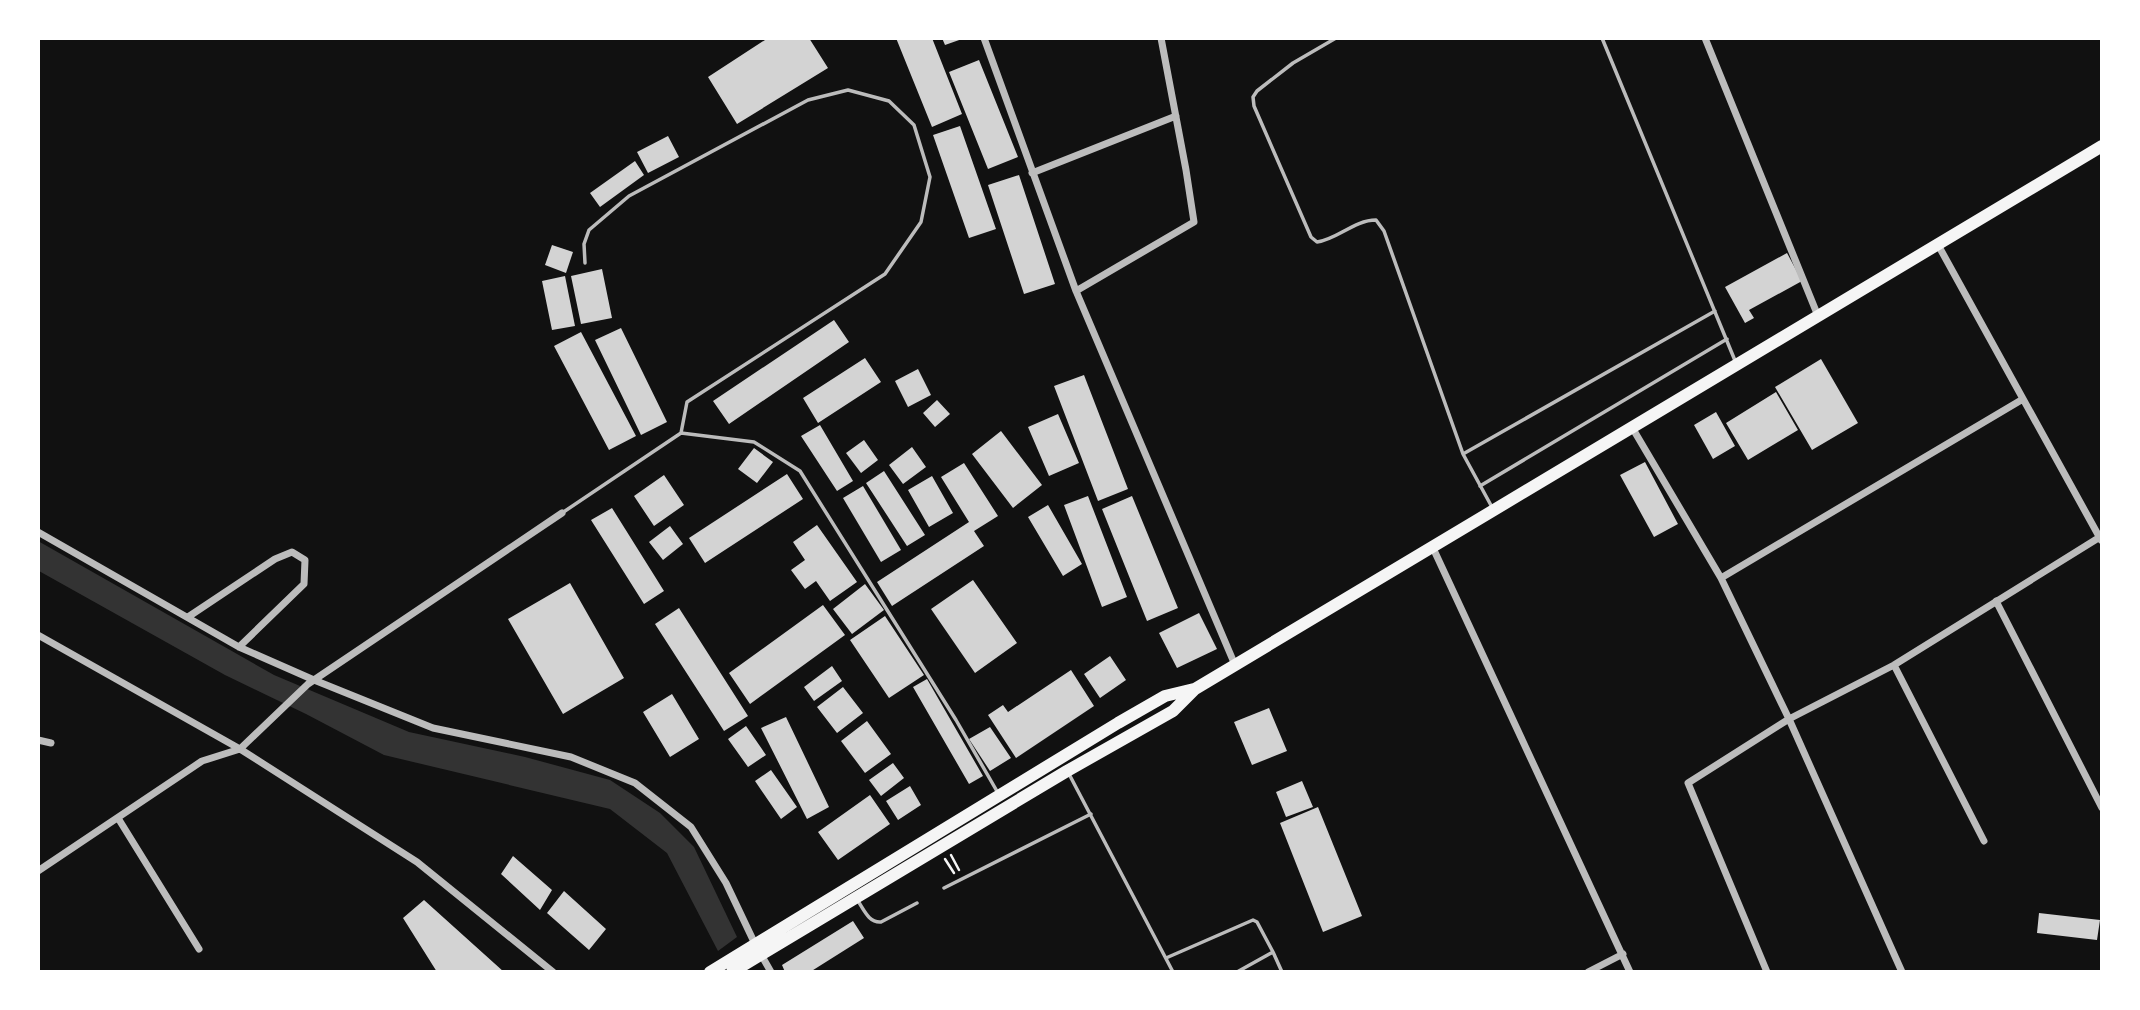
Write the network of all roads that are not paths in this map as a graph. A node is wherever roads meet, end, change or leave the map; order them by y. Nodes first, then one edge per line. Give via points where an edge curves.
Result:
1 (984, 38) edge
2 (1161, 38) edge
3 (1336, 38) edge
4 (1602, 38) edge
5 (1705, 38) edge
6 (1176, 116) junction
7 (2102, 146) edge
8 (1032, 173) junction
9 (1937, 243) junction
10 (585, 263) dead end
11 (1076, 291) junction
12 (1715, 311) junction
13 (1818, 316) junction
14 (1727, 339) junction
15 (1737, 365) junction
16 (2023, 399) junction
17 (1633, 429) junction
18 (681, 433) junction
19 (1463, 454) junction
20 (1480, 485) junction
21 (1494, 512) junction
22 (562, 513) joint
23 (38, 532) edge
24 (2101, 539) edge
25 (1433, 548) junction
26 (1721, 578) junction
27 (1996, 601) junction
28 (188, 617) junction
29 (38, 635) edge
30 (239, 647) junction
31 (1235, 665) junction
32 (1894, 665) junction
33 (311, 682) junction
34 (1195, 689) junction
35 (1789, 719) junction
36 (38, 740) edge
37 (51, 743) dead end
38 (240, 749) junction
39 (1067, 771) junction
40 (999, 795) junction
41 (2102, 808) edge
42 (1091, 814) junction
43 (118, 818) junction
44 (1984, 841) dead end
45 (38, 871) edge
46 (944, 888) dead end
47 (854, 897) junction
48 (917, 903) dead end
49 (199, 949) dead end
50 (757, 949) junction
51 (1273, 952) junction
52 (1623, 954) junction
53 (1166, 958) junction
54 (553, 971) edge
55 (710, 971) edge
56 (732, 971) edge
57 (771, 971) edge
58 (1173, 971) edge
59 (1237, 971) edge
60 (1282, 971) edge
61 (1588, 971) edge
62 (1630, 971) edge
63 (1767, 971) edge
64 (1902, 971) edge

1 - 8 street
2 - 6 street
3 - 19 lane via 1293,63 1257,92 1254,106 1311,237 1317,242 1326,240 1365,220 1376,220 1384,231
4 - 12 lane
5 - 13 street
6 - 8 street
6 - 11 street via 1194,222
7 - 9 highway
8 - 11 street
9 - 13 highway
9 - 16 street
10 - 18 lane via 589,230 629,196 808,100 848,90 889,101 914,125 930,177 921,222 886,274 687,402
11 - 31 street
12 - 14 lane
12 - 19 lane
13 - 15 highway
14 - 15 lane
14 - 20 lane
15 - 17 highway
16 - 24 street
16 - 26 street
17 - 21 highway
17 - 26 street
18 - 22 lane
18 - 40 lane via 754,442 800,471
19 - 20 lane
20 - 21 lane
21 - 25 highway
22 - 33 street
23 - 28 street
24 - 27 street
25 - 31 highway
25 - 52 street
26 - 35 street
27 - 32 street
27 - 41 street
28 - 30 street
28 - 30 street via 275,559 292,552 305,560 304,584
29 - 38 street
30 - 33 street
31 - 34 highway
32 - 35 street
32 - 44 street
33 - 38 street
33 - 50 street via 433,728 571,757 635,783 691,827 726,883
34 - 39 highway via 1173,711
34 - 40 highway via 1165,696
35 - 63 street via 1688,783
35 - 64 street
36 - 37 street
38 - 43 street via 202,761
38 - 54 street via 417,862
39 - 42 lane
39 - 47 highway
40 - 50 highway
42 - 46 lane
42 - 53 lane
43 - 45 street
43 - 49 street
47 - 48 lane via 876,923
47 - 50 highway
50 - 55 highway
50 - 56 highway
50 - 57 street
51 - 53 lane via 1253,920
51 - 59 lane
51 - 60 lane
52 - 61 street
52 - 62 street
53 - 58 lane

